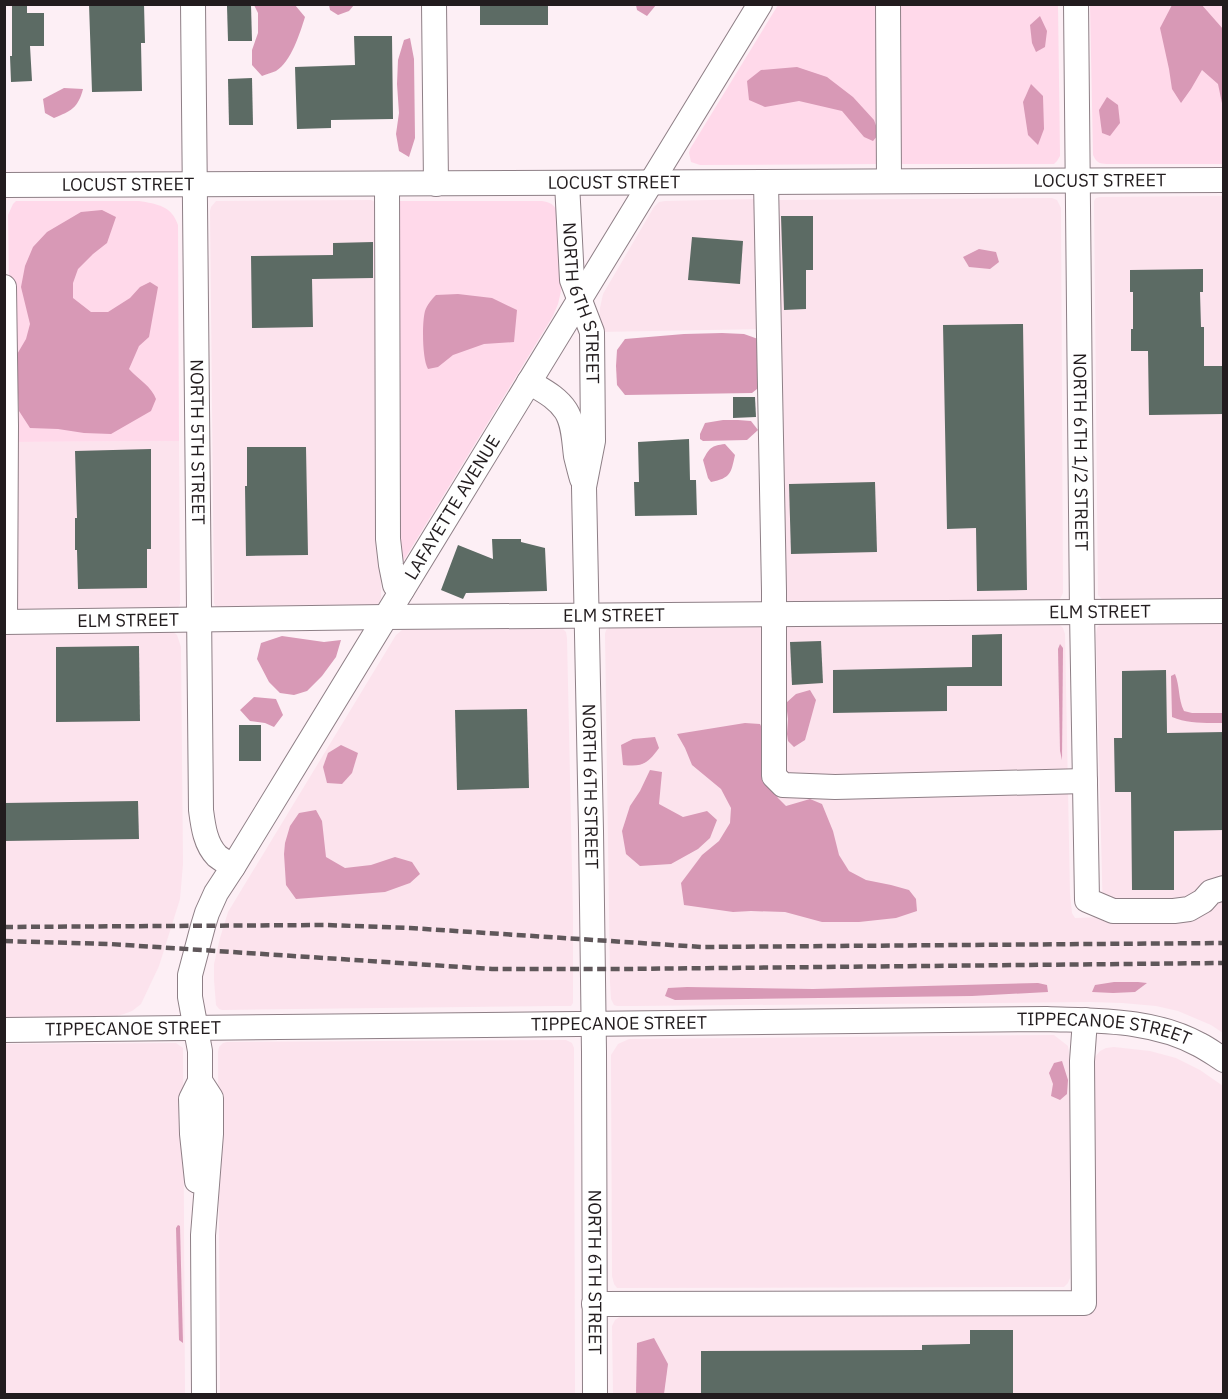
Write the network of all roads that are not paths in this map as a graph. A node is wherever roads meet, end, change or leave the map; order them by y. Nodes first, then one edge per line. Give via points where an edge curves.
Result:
1 (193, 4) edge
2 (434, 4) edge
3 (760, 4) edge
4 (888, 4) edge
5 (1076, 4) edge
6 (1224, 180) edge
7 (1078, 181) junction
8 (652, 182) junction
9 (766, 182) junction
10 (889, 182) junction
11 (567, 183) junction
12 (4, 184) edge
13 (195, 184) junction
14 (387, 184) junction
15 (436, 184) junction
16 (4, 287) edge
17 (580, 300) junction
18 (529, 382) junction
19 (584, 487) junction
20 (402, 590) junction
21 (1224, 611) edge
22 (1082, 612) junction
23 (773, 615) junction
24 (586, 616) junction
25 (386, 617) junction
26 (199, 620) junction
27 (5, 622) edge
28 (1085, 781) junction
29 (233, 867) junction
30 (1224, 888) edge
31 (1085, 1020) junction
32 (593, 1023) junction
33 (195, 1027) junction
34 (4, 1030) edge
35 (1224, 1060) edge
36 (594, 1304) junction
37 (204, 1395) edge
38 (595, 1395) edge

1 - 13 street, NORTH 5TH STREET
2 - 15 street
3 - 8 street, LAFAYETTE AVENUE
4 - 10 street
5 - 7 street, NORTH 6TH 1/2 STREET
6 - 7 street, LOCUST STREET
7 - 10 street, LOCUST STREET
7 - 22 street, NORTH 6TH 1/2 STREET
8 - 9 street, LOCUST STREET
8 - 11 street, LOCUST STREET
8 - 17 street, LAFAYETTE AVENUE
9 - 10 street, LOCUST STREET
9 - 23 street
11 - 15 street, LOCUST STREET
11 - 17 street, NORTH 6TH STREET via 572,280
12 - 13 street, LOCUST STREET
13 - 14 street, LOCUST STREET
13 - 26 street, NORTH 5TH STREET
14 - 15 street, LOCUST STREET
14 - 20 street via 388,539 395,585
16 - 27 street
17 - 18 street, LAFAYETTE AVENUE
17 - 19 street, NORTH 6TH STREET via 592,332 593,441
18 - 19 street via 550,394 567,412
18 - 20 street, LAFAYETTE AVENUE
19 - 24 street, NORTH 6TH STREET
20 - 25 street, LAFAYETTE AVENUE
21 - 22 street, ELM STREET
22 - 23 street, ELM STREET
22 - 28 street, NORTH 6TH 1/2 STREET
23 - 24 street, ELM STREET
23 - 28 street via 774,776 783,785
24 - 25 street, ELM STREET
24 - 32 street, NORTH 6TH STREET
25 - 26 street, ELM STREET
25 - 29 street, LAFAYETTE AVENUE
26 - 27 street, ELM STREET
26 - 29 street, NORTH 5TH STREET via 201,810 209,844 216,855
28 - 30 street, NORTH 6TH 1/2 STREET via 1087,900 1113,911 1174,911 1189,909 1211,892
29 - 33 street, LAFAYETTE AVENUE via 207,913 190,975
31 - 32 street, TIPPECANOE STREET
31 - 35 street, TIPPECANOE STREET via 1143,1025 1175,1033
31 - 36 street via 1084,1303
32 - 33 street, TIPPECANOE STREET
32 - 36 street, NORTH 6TH STREET
33 - 34 street, TIPPECANOE STREET
33 - 37 street via 200,1081 191,1099 202,1234
36 - 38 street, NORTH 6TH STREET

